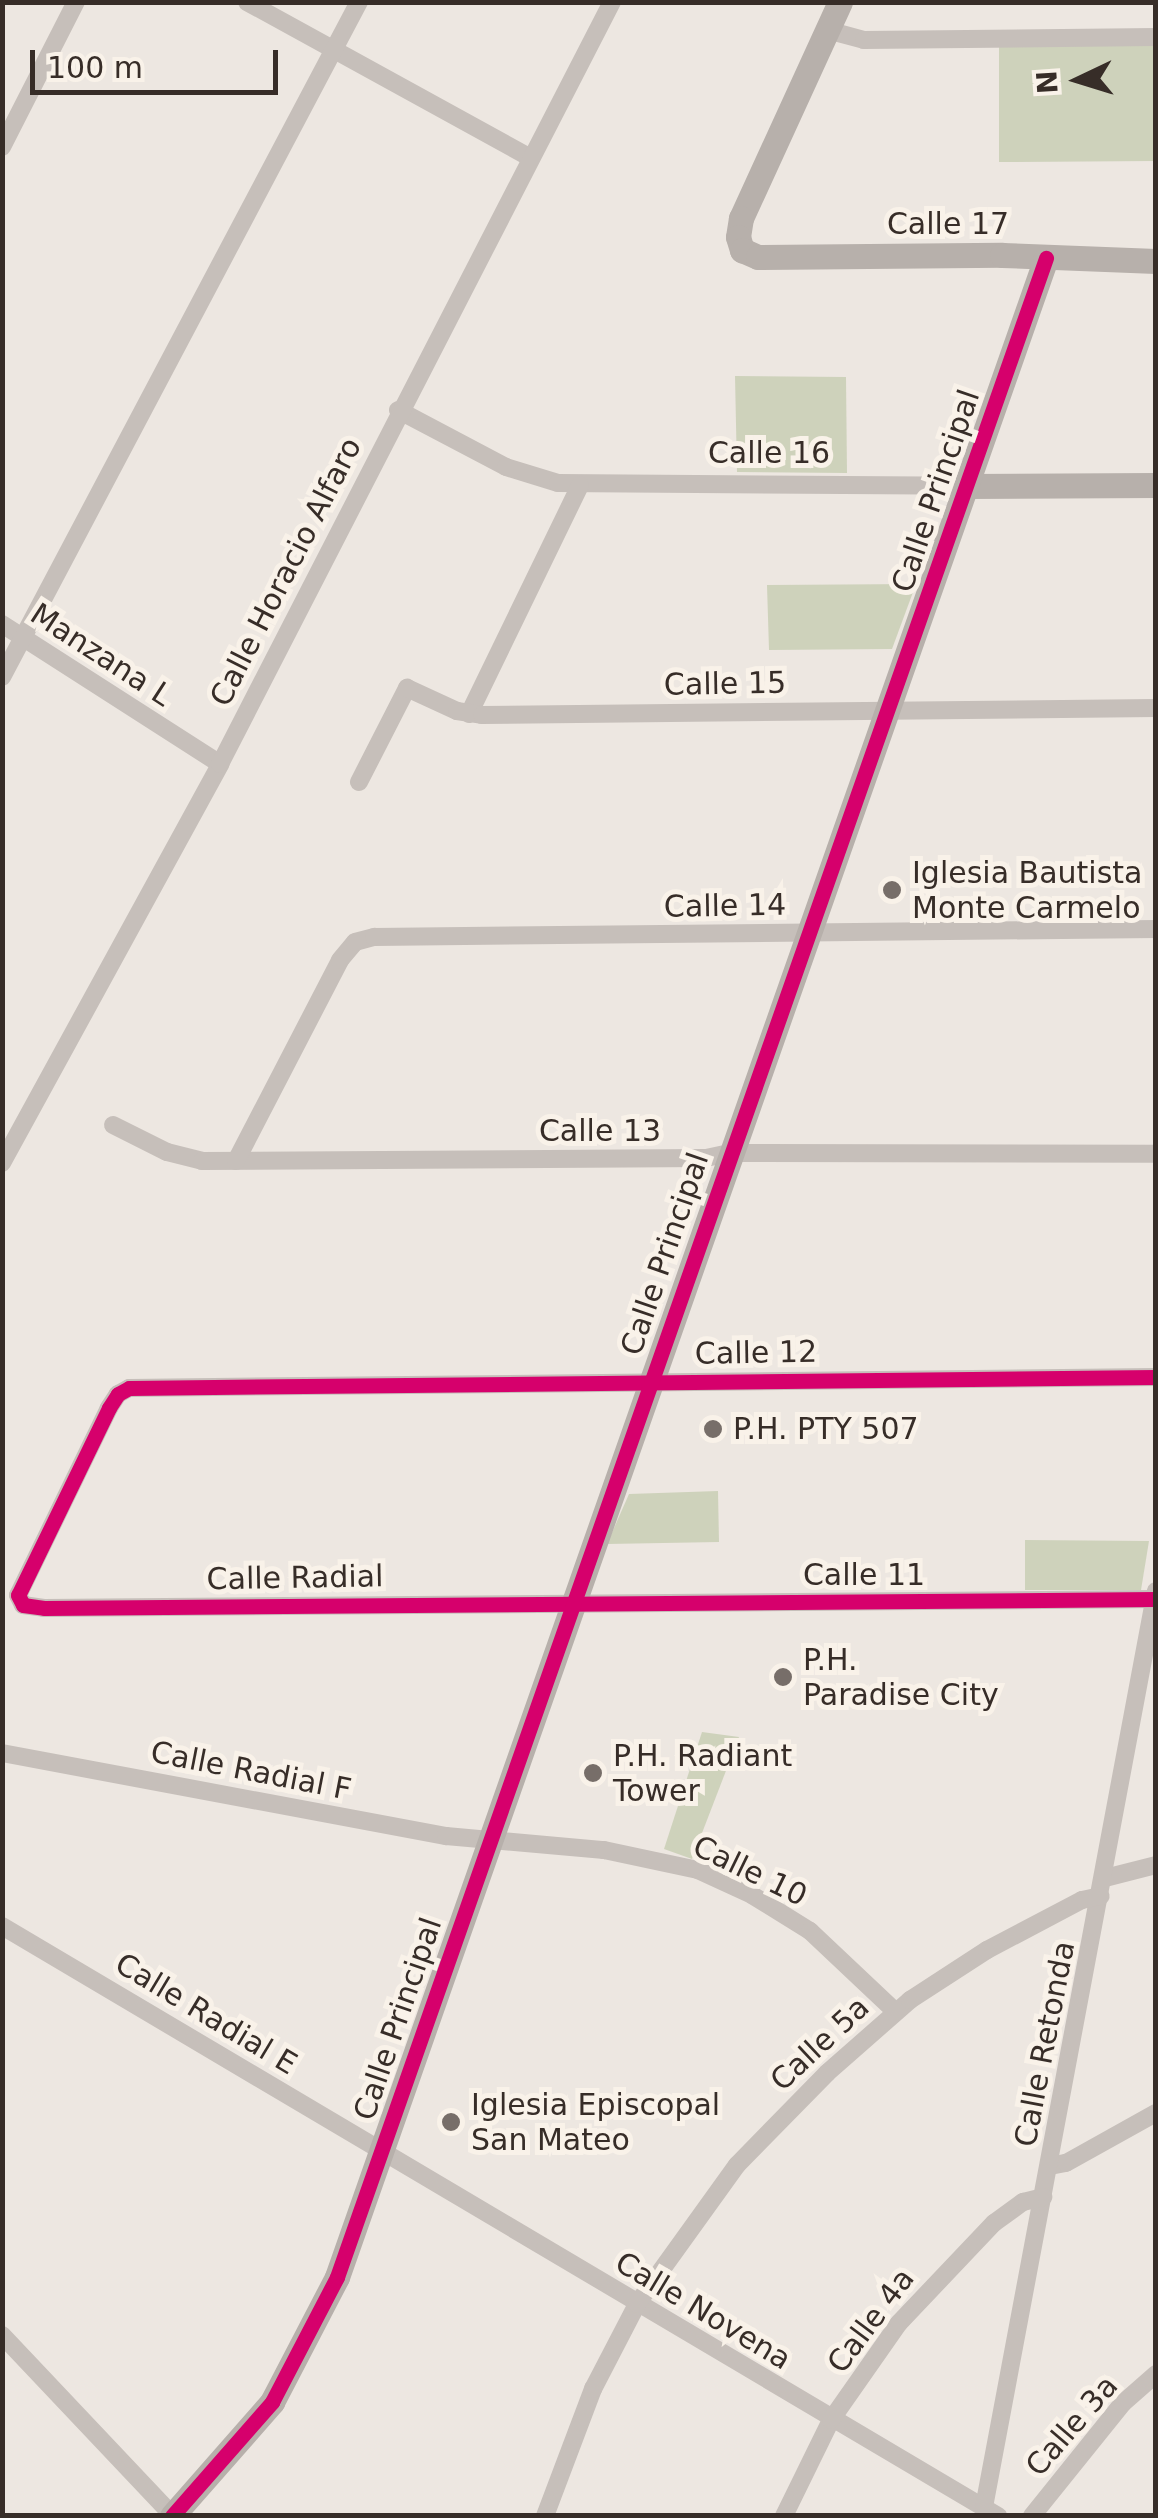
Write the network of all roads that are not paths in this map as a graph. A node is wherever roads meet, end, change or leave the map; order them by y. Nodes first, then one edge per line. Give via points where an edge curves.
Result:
1 (76, 2) edge
2 (247, 2) edge
3 (358, 2) edge
4 (612, 2) edge
5 (840, 2) edge
6 (827, 30) junction
7 (1156, 37) edge
8 (335, 50) junction
9 (2, 147) edge
10 (529, 157) junction
11 (1046, 258) junction
12 (1156, 260) edge
13 (398, 410) junction
14 (580, 484) junction
15 (1156, 485) edge
16 (966, 486) junction
17 (12, 630) edge
18 (2, 677) edge
19 (889, 708) junction
20 (1156, 708) edge
21 (469, 714) junction
22 (220, 764) junction
23 (359, 782) dead end
24 (1156, 930) edge
25 (808, 932) junction
26 (113, 1125) dead end
27 (730, 1154) junction
28 (1156, 1154) edge
29 (236, 1161) junction
30 (2, 1163) edge
31 (1156, 1377) edge
32 (650, 1382) junction
33 (1155, 1597) edge
34 (20, 1602) joint
35 (572, 1602) junction
36 (2, 1753) edge
37 (490, 1838) junction
38 (1156, 1865) edge
39 (1103, 1887) junction
40 (2, 1926) edge
41 (896, 2012) junction
42 (1156, 2112) edge
43 (382, 2150) junction
44 (1050, 2166) junction
45 (1043, 2197) junction
46 (637, 2304) junction
47 (2, 2335) edge
48 (1156, 2374) edge
49 (831, 2420) junction
50 (991, 2511) edge
51 (172, 2516) edge
52 (545, 2516) edge
53 (784, 2516) edge
54 (1032, 2516) edge

1 - 9 street
2 - 8 street
3 - 8 street
4 - 10 street, Calle Horacio Alfaro
5 - 6 street
6 - 7 street via 864,40
6 - 11 street, Calle 17 via 741,218 742,250 758,257
8 - 10 street
8 - 17 street
10 - 13 street, Calle Horacio Alfaro
11 - 12 street, Calle 17
11 - 16 street, Calle Principal
13 - 14 street, Calle 16 via 506,468
13 - 22 street, Calle Horacio Alfaro
14 - 16 street, Calle 16
14 - 21 street
15 - 16 street, Calle 16
16 - 19 street, Calle Principal
17 - 18 street
17 - 22 street, Manzana L
19 - 20 street, Calle 15
19 - 21 street, Calle 15
19 - 25 street, Calle Principal
21 - 23 street, Calle 15 via 407,688
22 - 30 street, Calle Horacio Alfaro
24 - 25 street, Calle 14
25 - 27 street, Calle Principal
25 - 29 street, Calle 14 via 355,942
26 - 29 street, Calle 13 via 187,1159
27 - 28 street, Calle 13
27 - 29 street, Calle 13
27 - 32 street, Calle Principal
31 - 32 street, Calle 12
32 - 34 street, Calle 12 via 144,1387 118,1394 20,1585
32 - 35 street, Calle Principal
33 - 35 street, Calle 11
33 - 39 street, Calle Retonda
34 - 35 street, Calle Radial via 44,1608
35 - 37 street, Calle Principal
36 - 37 street, Calle Radial F via 446,1836
37 - 41 street, Calle 10 via 604,1850 698,1870 810,1931
37 - 43 street, Calle Principal
38 - 39 street
39 - 41 street, Calle 5a via 988,1950
39 - 44 street, Calle Retonda
40 - 43 street, Calle Radial E
41 - 46 street, Calle 5a via 737,2165
42 - 44 street
43 - 46 street, Calle Novena
43 - 51 street, Calle Principal via 337,2277 292,2370 244,2438
44 - 45 street, Calle Retonda
45 - 49 street, Calle 4a via 1023,2202 958,2256 899,2323
45 - 50 street, Calle Retonda
46 - 49 street, Calle Novena
46 - 52 street, Calle 5a via 592,2389
47 - 51 street
48 - 54 street, Calle 3a via 1123,2403
49 - 50 street, Calle Novena
49 - 53 street, Calle 4a

